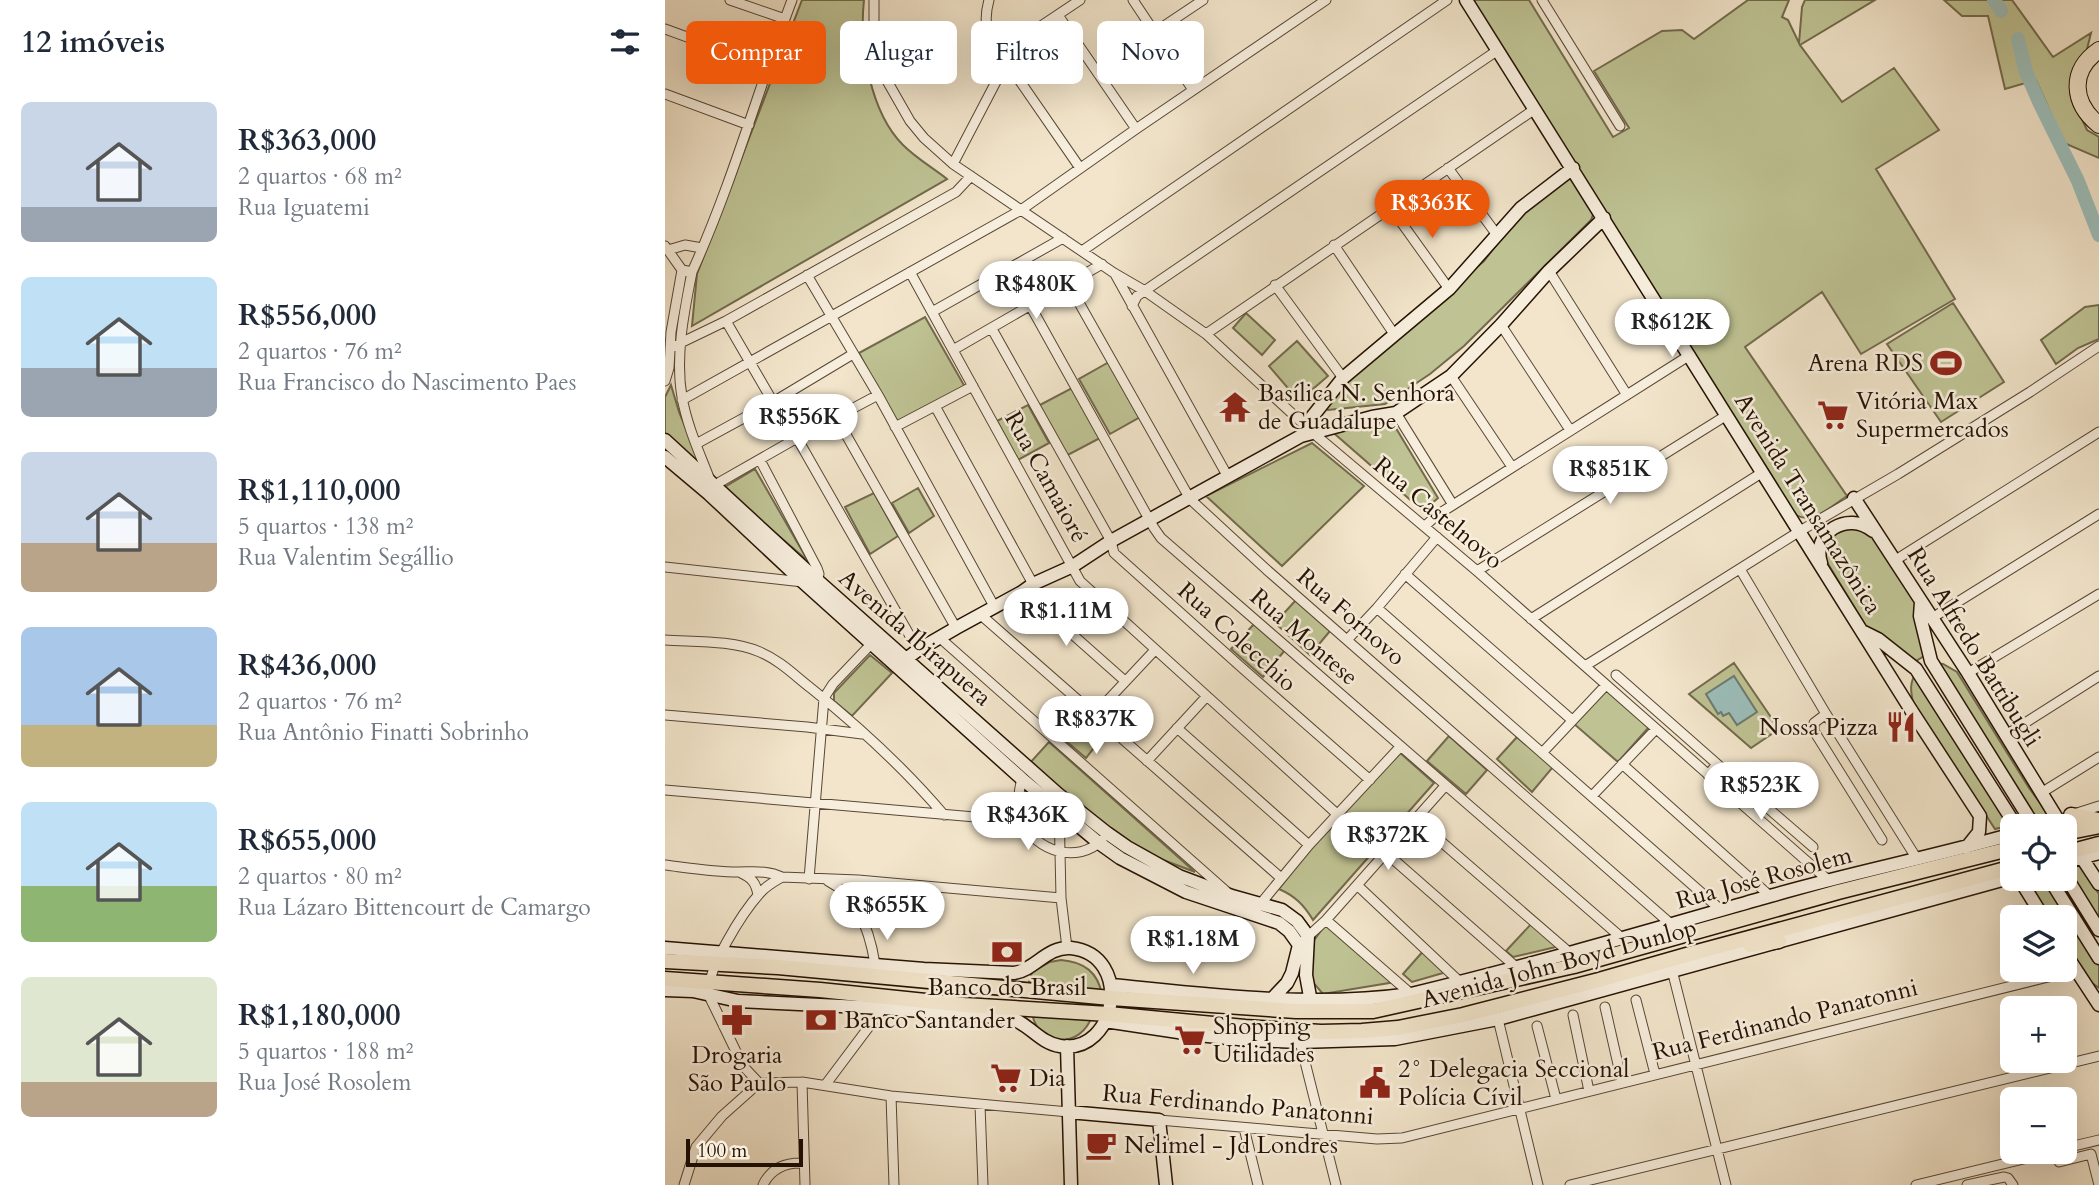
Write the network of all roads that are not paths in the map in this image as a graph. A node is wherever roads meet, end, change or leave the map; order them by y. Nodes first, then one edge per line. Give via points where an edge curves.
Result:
1 (730, 0) edge
2 (792, 0) edge
3 (874, 0) edge
4 (989, 0) edge
5 (1080, 0) edge
6 (1133, 0) edge
7 (1203, 0) edge
8 (1326, 0) edge
9 (1447, 0) edge
10 (1466, 0) edge
11 (1542, 0) edge
12 (1058, 15) junction
13 (785, 19) joint
14 (986, 21) edge
15 (1049, 21) edge
16 (1147, 21) edge
17 (1172, 21) edge
18 (665, 29) edge
19 (686, 37) edge
20 (1498, 50) junction
21 (2099, 50) edge
22 (763, 84) edge
23 (995, 84) edge
24 (1022, 84) edge
25 (1189, 84) edge
26 (1193, 90) junction
27 (665, 94) edge
28 (1535, 109) junction
29 (749, 125) junction
30 (2099, 125) edge
31 (1620, 126) dead end
32 (1136, 129) junction
33 (953, 163) junction
34 (1080, 168) junction
35 (1448, 168) junction
36 (1573, 168) junction
37 (971, 176) junction
38 (1391, 208) junction
39 (1021, 210) junction
40 (1604, 218) junction
41 (1497, 235) junction
42 (1063, 238) junction
43 (1334, 245) junction
44 (666, 248) edge
45 (702, 248) junction
46 (1082, 251) junction
47 (1102, 264) junction
48 (687, 271) junction
49 (1549, 271) junction
50 (909, 272) junction
51 (1114, 273) junction
52 (807, 275) junction
53 (1069, 285) junction
54 (1275, 285) junction
55 (1449, 289) junction
56 (1145, 291) junction
57 (1132, 306) junction
58 (1031, 307) junction
59 (932, 312) junction
60 (832, 316) junction
61 (726, 321) junction
62 (1501, 325) junction
63 (992, 329) junction
64 (1206, 334) junction
65 (1394, 334) junction
66 (681, 344) junction
67 (2099, 346) edge
68 (670, 348) junction
69 (953, 350) junction
70 (853, 354) junction
71 (1690, 355) junction
72 (751, 363) junction
73 (1451, 376) junction
74 (1343, 378) junction
75 (665, 381) edge
76 (973, 386) junction
77 (878, 395) junction
78 (1627, 395) junction
79 (682, 400) junction
80 (773, 402) junction
81 (1324, 402) junction
82 (935, 406) junction
83 (1395, 413) junction
84 (1727, 415) junction
85 (836, 417) junction
86 (1343, 424) junction
87 (895, 428) junction
88 (1570, 430) junction
89 (1306, 431) junction
90 (2099, 432) edge
91 (797, 438) junction
92 (665, 440) edge
93 (696, 444) junction
94 (665, 457) edge
95 (760, 460) junction
96 (1512, 467) junction
97 (1763, 472) junction
98 (1228, 477) junction
99 (712, 487) junction
100 (1854, 498) junction
101 (1190, 499) junction
102 (1453, 505) junction
103 (2099, 514) edge
104 (1151, 520) junction
105 (1425, 526) junction
106 (1800, 531) junction
107 (1437, 537) junction
108 (1881, 539) junction
109 (1111, 541) junction
110 (1895, 561) junction
111 (1073, 566) junction
112 (665, 567) edge
113 (1823, 568) junction
114 (1740, 569) junction
115 (1477, 571) junction
116 (1405, 574) junction
117 (817, 580) junction
118 (803, 582) junction
119 (1033, 584) junction
120 (1022, 592) junction
121 (2099, 594) edge
122 (1921, 602) junction
123 (994, 607) junction
124 (1377, 608) junction
125 (981, 615) junction
126 (1932, 618) junction
127 (1531, 620) junction
128 (956, 628) junction
129 (1863, 632) junction
130 (940, 638) junction
131 (876, 639) junction
132 (1347, 639) junction
133 (665, 640) edge
134 (1155, 650) junction
135 (908, 658) junction
136 (1585, 666) junction
137 (1968, 673) junction
138 (1616, 675) dead end
139 (2099, 676) edge
140 (1125, 681) junction
141 (1606, 685) junction
142 (1207, 696) junction
143 (824, 698) junction
144 (1826, 714) junction
145 (665, 715) edge
146 (1094, 715) junction
147 (1572, 720) junction
148 (1177, 728) junction
149 (821, 729) junction
150 (1655, 729) junction
151 (863, 734) junction
152 (2006, 735) junction
153 (1400, 747) junction
154 (1542, 753) junction
155 (2099, 757) edge
156 (1147, 761) junction
157 (1622, 764) junction
158 (1717, 764) junction
159 (1708, 775) junction
160 (1022, 779) junction
161 (1370, 780) junction
162 (1445, 786) junction
163 (665, 790) edge
164 (2041, 793) junction
165 (1058, 794) junction
166 (1592, 796) junction
167 (816, 803) junction
168 (2099, 806) edge
169 (1059, 810) junction
170 (1337, 814) junction
171 (2007, 814) edge
172 (2028, 814) edge
173 (2058, 814) edge
174 (944, 816) junction
175 (2077, 817) edge
176 (1415, 819) junction
177 (2099, 820) edge
178 (1022, 821) junction
179 (2077, 822) edge
180 (2077, 824) edge
181 (2099, 827) edge
182 (1103, 838) junction
183 (2000, 838) edge
184 (1882, 839) dead end
185 (2099, 844) edge
186 (1309, 845) junction
187 (1813, 847) dead end
188 (1967, 847) junction
189 (2077, 850) edge
190 (1059, 851) junction
191 (2000, 851) edge
192 (1385, 852) junction
193 (2099, 853) edge
194 (2082, 858) junction
195 (1917, 859) junction
196 (2077, 859) edge
197 (665, 866) edge
198 (2000, 870) edge
199 (739, 872) junction
200 (782, 877) junction
201 (1281, 878) junction
202 (809, 879) junction
203 (826, 880) junction
204 (858, 880) junction
205 (1828, 880) junction
206 (2000, 881) edge
207 (2099, 884) edge
208 (1357, 885) junction
209 (2057, 891) edge
210 (2075, 891) edge
211 (758, 895) junction
212 (1232, 896) junction
213 (1770, 896) junction
214 (1061, 898) junction
215 (851, 899) junction
216 (1257, 909) junction
217 (1721, 910) junction
218 (1326, 919) junction
219 (1672, 925) junction
220 (2099, 930) edge
221 (1623, 939) junction
222 (1304, 941) junction
223 (1779, 941) junction
224 (1067, 948) junction
225 (669, 950) edge
226 (1697, 952) junction
227 (1571, 954) junction
228 (718, 957) junction
229 (2099, 958) edge
230 (665, 961) edge
231 (875, 964) junction
232 (1516, 967) junction
233 (1672, 970) junction
234 (2077, 972) edge
235 (665, 979) edge
236 (1459, 982) junction
237 (2028, 982) edge
238 (710, 989) junction
239 (665, 990) edge
240 (1111, 992) junction
241 (1411, 994) junction
242 (1271, 1000) junction
243 (1636, 1000) dead end
244 (1311, 1002) junction
245 (2099, 1005) edge
246 (1605, 1007) dead end
247 (883, 1008) junction
248 (1573, 1015) dead end
249 (1107, 1018) junction
250 (1498, 1018) junction
251 (1537, 1026) dead end
252 (1300, 1042) junction
253 (1067, 1046) junction
254 (2099, 1056) edge
255 (1694, 1065) junction
256 (1655, 1074) junction
257 (802, 1082) junction
258 (1622, 1082) junction
259 (759, 1083) junction
260 (826, 1084) junction
261 (1589, 1091) junction
262 (891, 1096) junction
263 (1556, 1099) junction
264 (981, 1105) junction
265 (1520, 1108) junction
266 (1069, 1112) junction
267 (1159, 1120) junction
268 (1244, 1128) junction
269 (1323, 1134) junction
270 (2099, 1140) edge
271 (2077, 1145) edge
272 (1717, 1149) junction
273 (2077, 1158) edge
274 (804, 1163) junction
275 (2009, 1164) edge
276 (1945, 1182) edge
277 (1973, 1184) edge
278 (684, 1185) edge
279 (763, 1185) edge
280 (805, 1185) edge
281 (894, 1185) edge
282 (983, 1185) edge
283 (1071, 1185) edge
284 (1166, 1185) edge
285 (1258, 1185) edge
286 (1336, 1185) edge
287 (1538, 1185) edge
288 (1570, 1185) edge
289 (1726, 1185) edge
290 (1916, 1185) edge
291 (2013, 1185) edge
292 (2099, 1185) edge

1 - 13 street
2 - 13 street
3 - 33 street, Rua Castelnovo via 874,28 886,79 910,121
4 - 14 street
5 - 12 street
6 - 16 street
7 - 17 street
8 - 26 street
9 - 46 street
10 - 20 street, Avenida Transamazônica
11 - 31 street
12 - 15 street
12 - 32 street
18 - 19 street
20 - 28 street, Avenida Transamazônica
20 - 56 street
21 - 30 highway via 2081,69 2078,93 2082,108
22 - 29 street
23 - 33 street
24 - 34 street
25 - 26 street
26 - 32 street
27 - 29 street
28 - 35 street
28 - 36 street, Avenida Transamazônica
29 - 45 street
32 - 34 street
33 - 37 street, Rua Castelnovo
34 - 39 street
35 - 38 street
35 - 41 street
36 - 40 street, Avenida Transamazônica
36 - 41 street via 1521,208
37 - 39 street, Rua Castelnovo
37 - 52 street via 956,192
38 - 43 street
38 - 55 street
39 - 42 street, Rua Castelnovo
39 - 50 street
40 - 49 street
40 - 71 street, Avenida Transamazônica
41 - 55 street
42 - 46 street, Rua Castelnovo
42 - 59 street
43 - 54 street
43 - 65 street
44 - 45 street
44 - 48 street
45 - 48 street
46 - 47 street, Rua Castelnovo
47 - 51 street, Rua Castelnovo
47 - 53 street
48 - 66 street
48 - 68 street
49 - 62 street
49 - 78 street
50 - 59 street, Rua Camaioré
50 - 60 street
51 - 56 street, Rua Castelnovo
51 - 57 street
52 - 60 street
52 - 61 street
53 - 58 street
53 - 101 street, Rua Fornovo
54 - 64 street
54 - 74 street
55 - 65 street
56 - 57 street
56 - 64 street, Rua Castelnovo
57 - 98 street
58 - 63 street
58 - 104 street, Rua Montese
59 - 69 street, Rua Camaioré
60 - 70 street
60 - 72 street
61 - 66 street
61 - 72 street
62 - 73 street
62 - 88 street
63 - 69 street
63 - 109 street, Rua Colecchio
64 - 89 street, Rua Castelnovo
65 - 74 street
66 - 68 street
66 - 79 street
67 - 100 street
68 - 75 street
69 - 76 street, Rua Camaioré
70 - 77 street
70 - 80 street
71 - 78 street
71 - 84 street, Avenida Transamazônica
72 - 79 street
72 - 80 street
73 - 83 street
73 - 96 street
74 - 81 street
76 - 82 street
76 - 111 street, Rua Camaioré
77 - 85 street
77 - 87 street
78 - 88 street
79 - 93 street
80 - 93 street
81 - 86 street via 1324,418
81 - 89 street
82 - 87 street
82 - 119 street
83 - 86 street
83 - 102 street
84 - 97 street, Avenida Transamazônica
84 - 115 street
85 - 91 street
85 - 128 street
86 - 89 street
87 - 123 street
88 - 96 street
89 - 98 street
89 - 105 street, Rua Castelnovo
90 - 110 street
91 - 95 street
91 - 135 street
92 - 99 street, Avenida Ibirapuera
93 - 99 street
94 - 99 street, Avenida Ibirapuera
95 - 99 street
95 - 117 street via 817,568
96 - 102 street
97 - 106 street, Avenida Transamazônica
97 - 127 street
98 - 101 street
99 - 117 street, Avenida Ibirapuera
99 - 118 street, Avenida Ibirapuera
100 - 106 street
100 - 108 street, Rua Alfredo Battibugli
101 - 104 street
101 - 132 street, Rua Fornovo
102 - 105 street
103 - 126 street
104 - 109 street
104 - 153 street, Rua Montese via 1161,538
105 - 107 street, Rua Castelnovo
106 - 113 street, Avenida Transamazônica
106 - 114 street
107 - 115 street, Rua Castelnovo
107 - 116 street
108 - 110 street, Rua Alfredo Battibugli
108 - 113 street via 1865,524 1833,528 1821,546
109 - 111 street
109 - 161 street, Rua Colecchio via 1114,553 1143,580
110 - 122 street, Rua Alfredo Battibugli
111 - 119 street
111 - 134 street, Rua Camaioré via 1080,581
112 - 118 street
113 - 129 street, Avenida Transamazônica
114 - 136 street
114 - 144 street
115 - 127 street, Rua Castelnovo
116 - 124 street
116 - 147 street
117 - 118 street
117 - 131 street, Avenida Ibirapuera
118 - 131 street, Avenida Ibirapuera
119 - 120 street
120 - 123 street
120 - 140 street
121 - 137 street
122 - 126 street, Rua Alfredo Battibugli
122 - 172 street via 1931,662
123 - 125 street
124 - 132 street
124 - 154 street
125 - 128 street
125 - 146 street
126 - 137 street, Rua Alfredo Battibugli
127 - 136 street, Rua Castelnovo
128 - 130 street
129 - 171 street via 1916,669
129 - 188 street, Avenida Transamazônica via 1980,816 1979,832
130 - 135 street
130 - 212 street
131 - 135 street, Avenida Ibirapuera
131 - 143 street
132 - 219 street, Rua Fornovo
133 - 143 street via 758,651 781,662
134 - 140 street
134 - 142 street, Rua Camaioré
135 - 160 street, Avenida Ibirapuera
135 - 165 street, Avenida Ibirapuera
136 - 141 street, Rua Castelnovo
137 - 152 street, Rua Alfredo Battibugli
138 - 158 street
139 - 152 street
140 - 146 street
141 - 147 street
141 - 150 street, Rua Castelnovo
142 - 148 street
142 - 170 street, Rua Camaioré
143 - 149 street
143 - 151 street
144 - 184 street via 1814,723 1814,731
144 - 195 street
145 - 149 street
146 - 156 street
147 - 154 street
148 - 156 street
148 - 186 street
149 - 151 street
149 - 167 street
150 - 157 street
150 - 159 street, Rua Castelnovo
151 - 174 street
152 - 164 street, Rua Alfredo Battibugli
153 - 161 street
153 - 162 street, Rua Montese
154 - 166 street
155 - 164 street
156 - 201 street
157 - 166 street
157 - 213 street
158 - 159 street
158 - 187 street
159 - 205 street, Rua Castelnovo
160 - 169 street, Avenida Ibirapuera
160 - 178 street via 1018,792
161 - 170 street
162 - 176 street
162 - 221 street, Rua Montese
163 - 167 street
164 - 173 street, Rua Alfredo Battibugli
165 - 169 street
165 - 182 street, Avenida Ibirapuera
166 - 217 street
167 - 174 street
167 - 202 street
168 - 175 street
169 - 182 street, Avenida Ibirapuera
169 - 190 street
170 - 186 street
174 - 178 street
176 - 192 street
176 - 227 street
177 - 179 main road
178 - 190 street via 1040,843
180 - 181 main road
182 - 190 street via 1087,850
182 - 212 street, Avenida Ibirapuera
182 - 216 street, Avenida Ibirapuera via 1120,858 1186,892
183 - 188 street, Rua José Rosolem
185 - 189 main road
186 - 201 street
188 - 195 street, Rua José Rosolem
190 - 214 street
191 - 240 main road, Avenida John Boyd Dunlop via 1574,965 1373,1011 1296,1011
192 - 208 street
192 - 232 street
193 - 194 street
194 - 196 street
194 - 207 street
195 - 205 street, Rua José Rosolem
197 - 199 street
198 - 226 main road, Avenida John Boyd Dunlop
199 - 200 street
199 - 211 street via 756,884
200 - 202 street
200 - 211 street
201 - 216 street
202 - 203 street
203 - 204 street
203 - 215 street
204 - 214 street
204 - 215 street
205 - 213 street, Rua José Rosolem
206 - 223 street
208 - 218 street
208 - 236 street
209 - 229 street
210 - 220 street
211 - 228 street
212 - 216 street, Avenida Ibirapuera
213 - 217 street, Rua José Rosolem
214 - 224 street
215 - 231 street via 869,937
216 - 222 street, Avenida Ibirapuera via 1273,907 1289,914 1297,921
217 - 219 street, Rua José Rosolem
218 - 222 street
218 - 241 street
219 - 221 street, Rua José Rosolem
221 - 227 street, Rua José Rosolem
222 - 242 street via 1287,983
222 - 244 street
223 - 226 main road
223 - 233 street
224 - 231 street via 1046,954 1014,973
224 - 240 street via 1093,956 1106,970
225 - 228 street
226 - 249 main road, Avenida John Boyd Dunlop via 1398,1028 1321,1032
227 - 232 street, Rua José Rosolem
228 - 230 main road, Avenida John Boyd Dunlop
228 - 231 street
228 - 238 street
228 - 240 main road, Avenida John Boyd Dunlop via 778,967
232 - 236 street, Rua José Rosolem
233 - 250 street
233 - 255 street
234 - 245 street
235 - 238 main road, Avenida John Boyd Dunlop
236 - 241 street, Rua José Rosolem
237 - 255 street, Rua Ferdinando Panatonni
238 - 239 street
238 - 247 street via 738,1001
238 - 249 main road, Avenida John Boyd Dunlop via 820,990
238 - 259 street via 743,1066
240 - 242 street, Rua José Rosolem
240 - 249 street
241 - 244 street, Rua José Rosolem
242 - 244 street, Rua José Rosolem
243 - 256 street
246 - 258 street
247 - 253 street via 1009,1018 1046,1042
247 - 260 street
248 - 261 street
249 - 252 street via 1198,1035
249 - 253 street via 1084,1042
250 - 252 street via 1395,1040
250 - 265 street
251 - 263 street
252 - 269 street
253 - 266 street
254 - 272 street
255 - 256 street, Rua Ferdinando Panatonni
255 - 272 street
256 - 258 street, Rua Ferdinando Panatonni
257 - 259 street, Rua Ferdinando Panatonni
257 - 260 street, Rua Ferdinando Panatonni
257 - 274 street
258 - 261 street, Rua Ferdinando Panatonni
259 - 278 street via 696,1147
260 - 262 street, Rua Ferdinando Panatonni
261 - 263 street, Rua Ferdinando Panatonni
262 - 264 street, Rua Ferdinando Panatonni
262 - 281 street
263 - 265 street, Rua Ferdinando Panatonni
264 - 266 street, Rua Ferdinando Panatonni
264 - 282 street
265 - 269 street, Rua Ferdinando Panatonni via 1402,1138
265 - 287 street
266 - 267 street, Rua Ferdinando Panatonni
266 - 283 street
267 - 268 street, Rua Ferdinando Panatonni
267 - 284 street
268 - 269 street, Rua Ferdinando Panatonni
268 - 285 street
269 - 286 street
270 - 271 street
272 - 288 street
272 - 289 street
273 - 292 street via 2091,1154
274 - 279 street via 781,1166
274 - 280 street
275 - 276 street
276 - 290 street
277 - 291 street via 2004,1177

